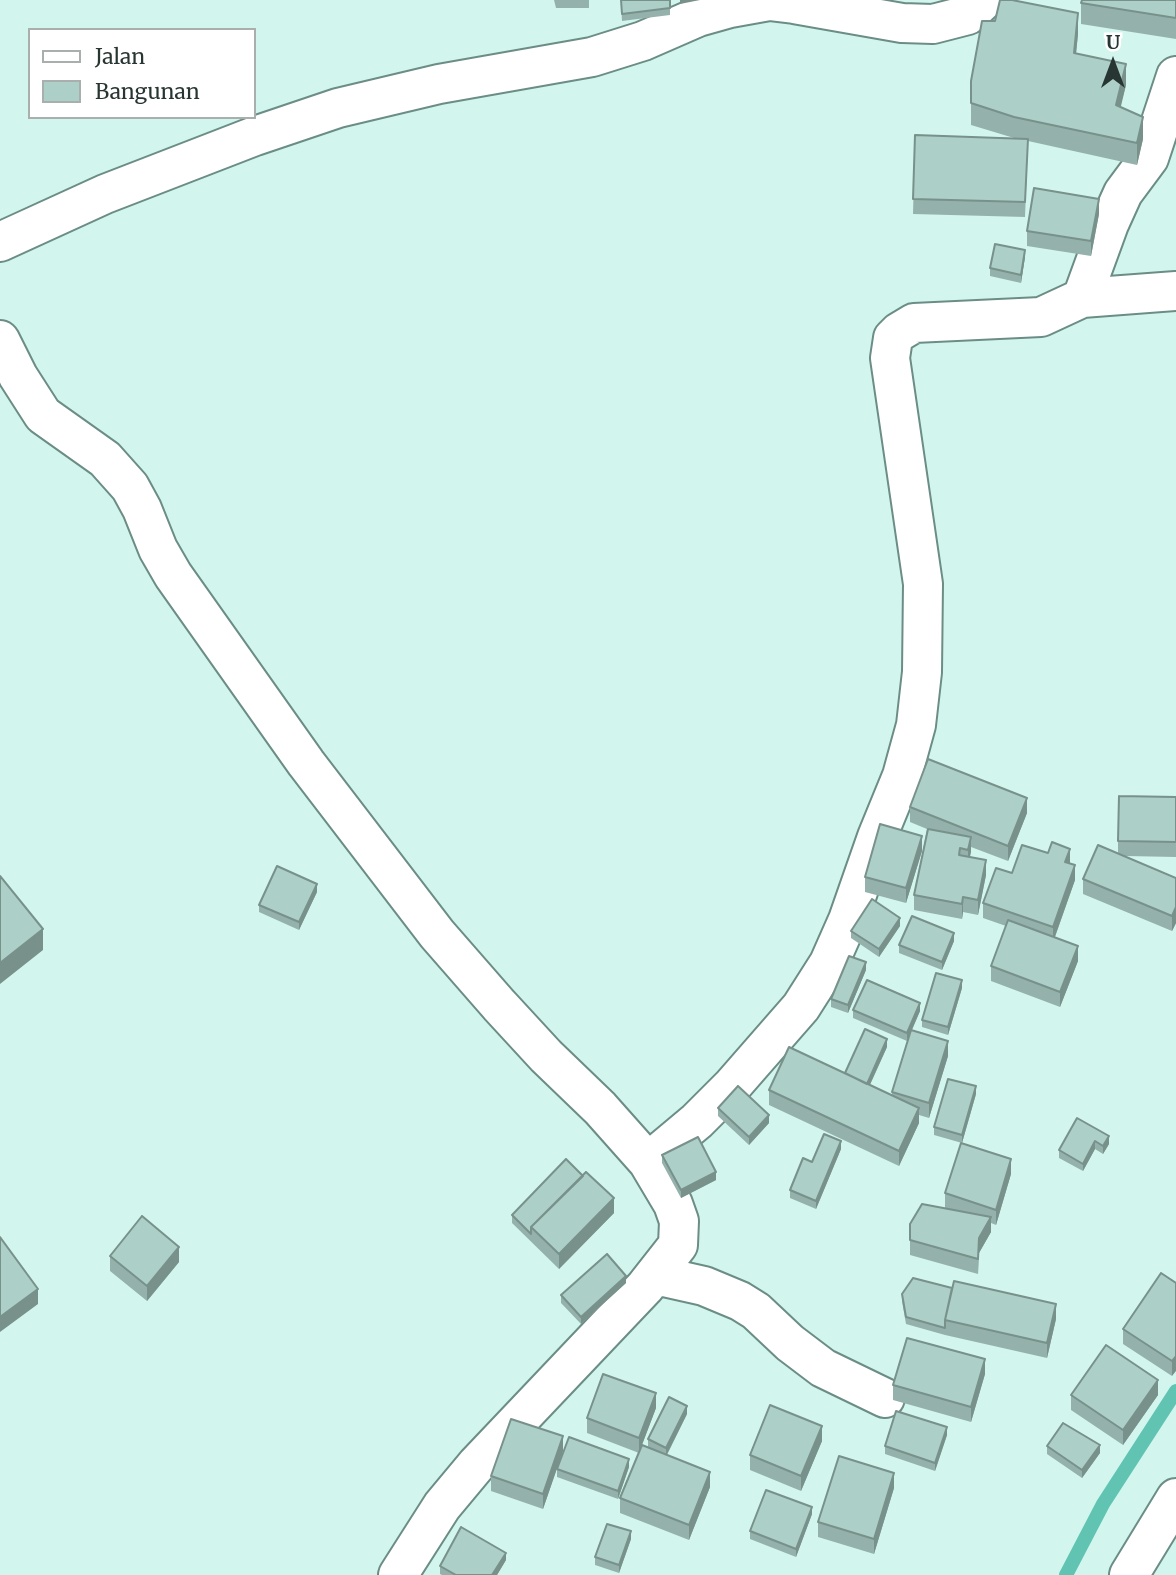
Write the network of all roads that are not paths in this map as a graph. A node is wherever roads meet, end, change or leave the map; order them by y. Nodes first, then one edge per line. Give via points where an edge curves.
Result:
1 (984, 0) edge
2 (1176, 76) edge
3 (0, 243) edge
4 (1176, 291) edge
5 (1082, 298) junction
6 (0, 340) edge
7 (648, 1163) junction
8 (655, 1275) junction
9 (884, 1398) dead end
10 (1176, 1498) edge
11 (398, 1575) edge
12 (1129, 1575) edge

1 - 3 street via 968,15 933,24 769,1 730,8 592,57 439,84 338,108 105,194
2 - 5 street via 1149,158 1123,193 1108,224
4 - 5 street
5 - 7 street via 1041,317 914,323 893,338 890,358 923,584 922,673 916,725 902,776 848,920 829,963 801,1007 733,1086
6 - 7 street via 43,415 105,459 130,487 173,575 306,763 437,934
7 - 8 street via 679,1221 678,1245
8 - 9 street via 704,1286 740,1301 823,1368
8 - 11 street via 477,1464 442,1506
10 - 12 street

